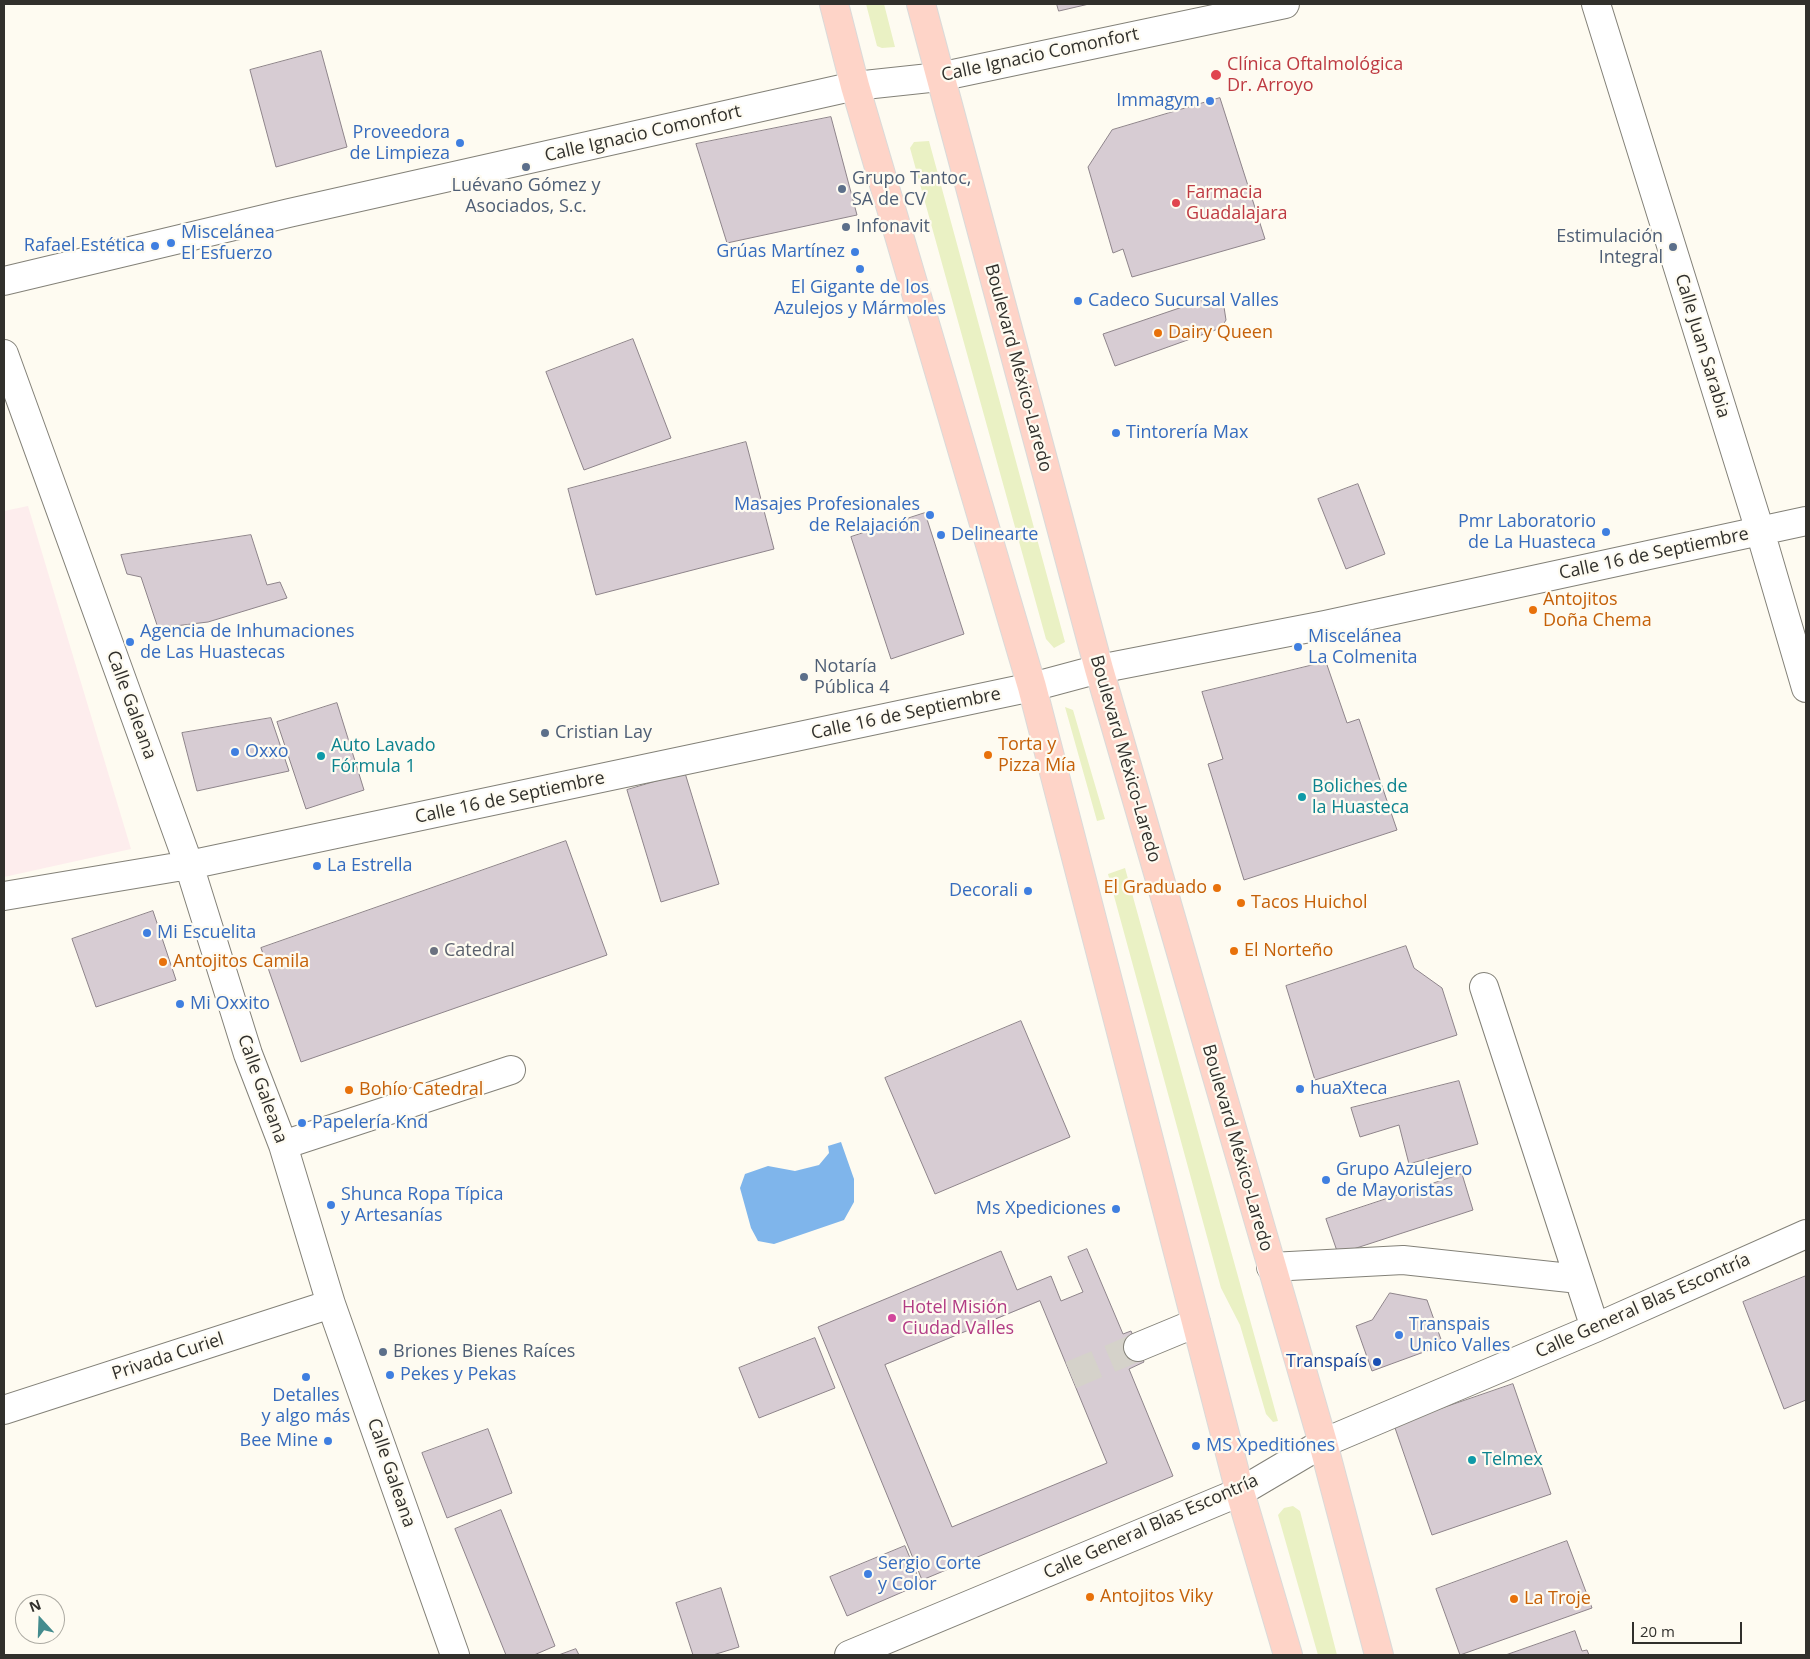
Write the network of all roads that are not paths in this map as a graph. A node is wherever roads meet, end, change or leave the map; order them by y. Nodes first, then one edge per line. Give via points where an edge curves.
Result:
1 (834, 4) edge
2 (920, 4) edge
3 (1285, 4) edge
4 (1596, 4) edge
5 (939, 77) junction
6 (855, 86) junction
7 (4, 281) edge
8 (4, 354) edge
9 (1806, 521) edge
10 (1760, 531) junction
11 (1100, 669) junction
12 (1032, 687) junction
13 (1806, 688) edge
14 (189, 865) junction
15 (4, 896) edge
16 (1484, 987) dead end
17 (511, 1070) dead end
18 (283, 1145) junction
19 (1806, 1234) edge
20 (1271, 1267) junction
21 (1579, 1279) junction
22 (332, 1304) junction
23 (1196, 1323) junction
24 (1594, 1328) junction
25 (1138, 1347) tunnel mouth
26 (4, 1410) edge
27 (1322, 1443) junction
28 (1240, 1492) junction
29 (455, 1655) edge
30 (849, 1655) edge
31 (1288, 1655) edge
32 (1379, 1655) edge

1 - 6 main road
2 - 5 main road, Boulevard México-Laredo
3 - 5 street, Calle Ignacio Comonfort
4 - 10 street, Calle Juan Sarabia
5 - 6 street, Calle Ignacio Comonfort
5 - 11 main road, Boulevard México-Laredo
6 - 7 street, Calle Ignacio Comonfort
6 - 12 main road
8 - 14 street, Calle Galeana
9 - 10 street, Calle 16 de Septiembre
10 - 11 street, Calle 16 de Septiembre
10 - 13 street, Calle Juan Sarabia
11 - 12 street, Calle 16 de Septiembre
11 - 20 main road, Boulevard México-Laredo
12 - 14 street, Calle 16 de Septiembre
12 - 23 main road
14 - 15 street, Calle 16 de Septiembre
14 - 18 street, Calle Galeana via 248,1054
16 - 21 street
17 - 18 street
18 - 22 street, Calle Galeana
19 - 24 street, Calle General Blas Escontría
20 - 21 street via 1403,1260
20 - 27 main road, Boulevard México-Laredo
21 - 24 street
22 - 26 street, Privada Curiel
22 - 29 street, Calle Galeana
23 - 25 street
23 - 28 main road
24 - 27 street, Calle General Blas Escontría
27 - 28 street, Calle General Blas Escontría
27 - 32 main road, Boulevard México-Laredo
28 - 30 street, Calle General Blas Escontría
28 - 31 main road

